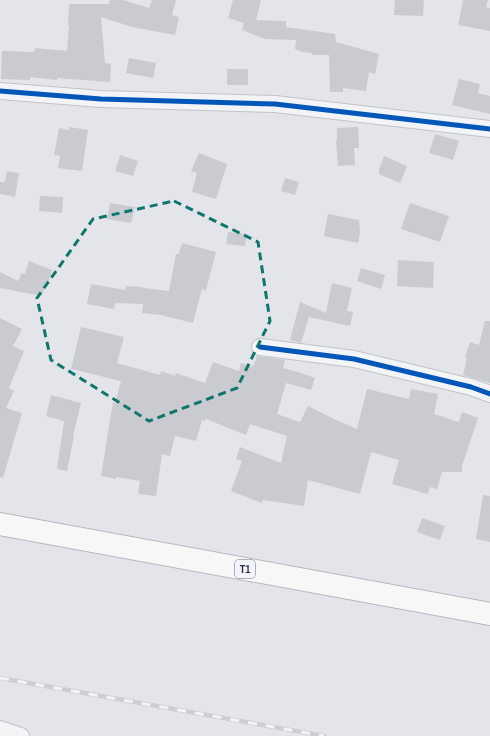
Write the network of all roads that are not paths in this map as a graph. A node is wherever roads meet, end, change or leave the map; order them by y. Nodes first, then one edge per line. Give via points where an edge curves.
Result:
1 (0, 90) edge
2 (490, 129) edge
3 (260, 347) dead end
4 (490, 394) edge
5 (0, 524) edge
6 (490, 614) edge
7 (0, 729) edge
8 (21, 736) edge

1 - 2 street via 101,100 274,104
3 - 4 street via 354,359 471,387
5 - 6 highway, T1
7 - 8 street

